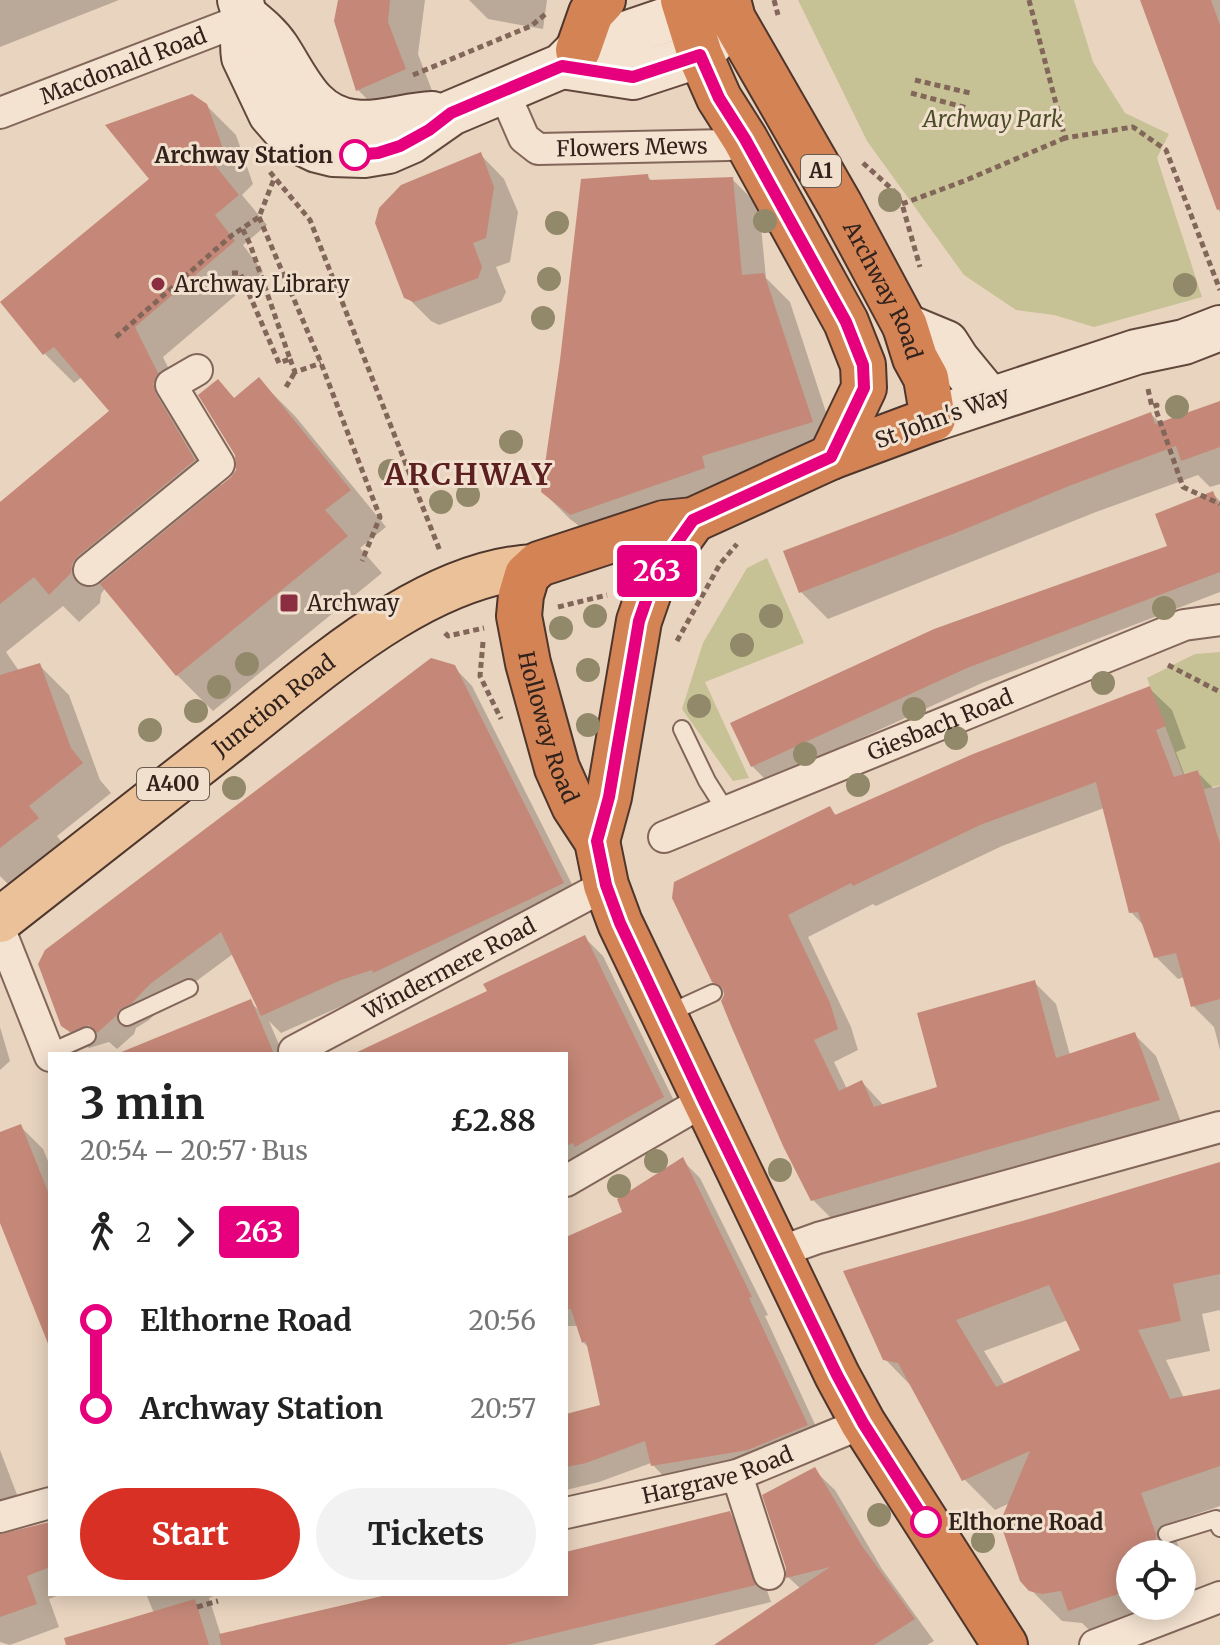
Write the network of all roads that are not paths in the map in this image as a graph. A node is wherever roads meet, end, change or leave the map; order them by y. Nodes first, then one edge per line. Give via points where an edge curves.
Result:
1 (603, 0) edge
2 (685, 6) edge
3 (243, 9) edge
4 (731, 10) edge
5 (700, 55) junction
6 (570, 58) junction
7 (503, 90) junction
8 (0, 113) edge
9 (451, 113) junction
10 (745, 139) junction
11 (905, 326) junction
12 (1220, 328) edge
13 (197, 370) dead end
14 (989, 399) junction
15 (933, 419) junction
16 (831, 457) junction
17 (693, 520) junction
18 (534, 567) junction
19 (89, 570) dead end
20 (1220, 620) edge
21 (682, 729) dead end
22 (726, 811) junction
23 (664, 837) dead end
24 (597, 841) junction
25 (606, 885) junction
26 (0, 920) edge
27 (0, 930) edge
28 (189, 988) dead end
29 (713, 993) dead end
30 (665, 1014) junction
31 (127, 1017) dead end
32 (87, 1036) dead end
33 (294, 1051) dead end
34 (48, 1052) edge
35 (53, 1052) edge
36 (704, 1101) junction
37 (1220, 1127) edge
38 (568, 1180) edge
39 (779, 1252) junction
40 (863, 1423) junction
41 (737, 1475) junction
42 (48, 1504) edge
43 (568, 1513) edge
44 (0, 1517) edge
45 (1220, 1528) edge
46 (1167, 1534) dead end
47 (769, 1574) dead end
48 (1220, 1597) edge
49 (1005, 1645) edge
50 (1095, 1645) edge

1 - 6 highway via 591,13
2 - 4 main road
2 - 5 highway, A1
2 - 6 main road
3 - 8 street, Macdonald Road
3 - 9 main road via 327,115 363,123
3 - 9 main road via 242,47 248,68 271,114 303,145 333,154 378,153 411,141
4 - 5 main road
4 - 11 highway, Archway Road / A1
5 - 6 main road via 633,77
5 - 10 highway, A1
6 - 7 main road
7 - 9 main road
7 - 10 street, Flowers Mews via 524,138 538,149 728,145
10 - 16 highway, A1 via 846,322 863,365 864,388
11 - 14 main road via 946,343
11 - 15 highway, Archway Road / A1 via 926,378
12 - 14 main road, St John's Way
13 - 19 street via 171,385 219,464
14 - 15 main road, St John's Way
15 - 16 highway, St John's Way
16 - 17 highway, St John's Way
17 - 18 highway, St John's Way via 664,523
17 - 24 highway via 656,572 639,621
18 - 24 highway, Holloway Road via 521,595 525,651 557,768
18 - 26 main road, Junction Road / A400 via 510,568 413,605 305,680
20 - 22 street, Giesbach Road via 1184,625
21 - 22 lane
22 - 23 street, Giesbach Road
24 - 25 highway, Holloway Road
25 - 30 highway, Holloway Road
25 - 33 street, Windermere Road
27 - 34 street
28 - 31 lane
29 - 30 lane
30 - 36 highway, Holloway Road
32 - 35 lane
36 - 38 street
36 - 39 highway, Holloway Road
37 - 39 street
39 - 40 highway, Holloway Road
40 - 41 street, Hargrave Road
40 - 49 highway, Holloway Road
41 - 43 street, Hargrave Road
41 - 47 street
42 - 44 street
45 - 46 lane via 1216,1519
48 - 50 street

